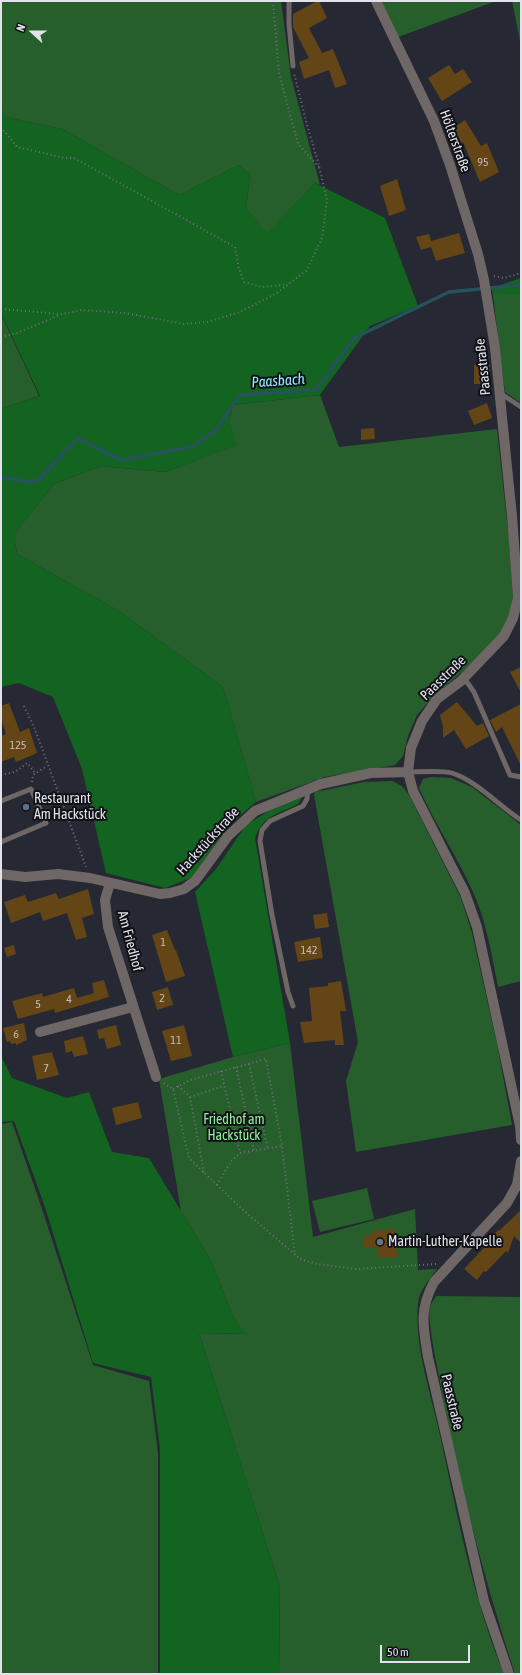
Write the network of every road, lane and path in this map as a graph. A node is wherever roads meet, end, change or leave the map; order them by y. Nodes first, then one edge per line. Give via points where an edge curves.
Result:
1 (273, 1) edge
2 (289, 1) edge
3 (376, 1) edge
4 (293, 66) joint
5 (1, 128) edge
6 (320, 168) junction
7 (521, 273) edge
8 (484, 277) junction
9 (287, 285) junction
10 (488, 298) joint
11 (1, 309) edge
12 (62, 314) junction
13 (1, 337) edge
14 (499, 392) junction
15 (521, 407) edge
16 (464, 678) junction
17 (24, 706) dead end
18 (48, 766) junction
19 (408, 772) junction
20 (1, 775) edge
21 (33, 775) junction
22 (521, 777) edge
23 (31, 789) junction
24 (308, 789) junction
25 (1, 801) edge
26 (521, 820) edge
27 (1, 842) edge
28 (1, 874) edge
29 (90, 878) junction
30 (110, 883) junction
31 (293, 1006) dead end
32 (134, 1007) junction
33 (40, 1032) dead end
34 (249, 1064) junction
35 (236, 1067) junction
36 (221, 1071) junction
37 (156, 1077) joint
38 (178, 1086) junction
39 (224, 1086) junction
40 (173, 1089) junction
41 (190, 1096) junction
42 (521, 1140) edge
43 (282, 1146) junction
44 (268, 1150) junction
45 (254, 1151) junction
46 (240, 1153) junction
47 (521, 1161) edge
48 (204, 1173) junction
49 (217, 1185) junction
50 (519, 1186) edge
51 (295, 1255) junction
52 (452, 1262) junction
53 (509, 1674) edge

1 - 6 path via 279,73 298,144
2 - 4 lane
3 - 8 street, Hölterstraße via 434,121
4 - 6 path
5 - 9 path via 17,147 74,158 235,247 244,282 262,287
6 - 9 path via 327,200 322,238 307,270
7 - 8 path via 504,278
8 - 10 street, Hölterstraße
9 - 12 path via 240,312 207,322 184,324 125,313 82,310
10 - 14 street, Paasstraße
11 - 12 path
12 - 13 path
14 - 15 lane
14 - 16 street, Paasstraße via 518,598 513,618 504,636
16 - 19 street, Paasstraße via 437,700 422,721 411,748
16 - 22 lane via 474,692 510,776
17 - 18 path
18 - 21 path
18 - 29 path
19 - 24 street, Hackstückstraße via 371,773
19 - 26 lane via 451,772 471,782
19 - 42 street, Paasstraße via 413,791 459,880 477,927 506,1057
20 - 21 path via 15,772 27,763 34,771
21 - 23 path
23 - 25 lane
23 - 27 lane via 46,823
24 - 30 street, Hackstückstraße via 255,811 228,836 195,881 184,888 160,894
24 - 31 lane via 303,806 270,822 262,830 260,841 272,915
28 - 29 street, Hackstückstraße via 25,877 58,874
29 - 30 street, Hackstückstraße
30 - 32 street, Am Friedhof via 106,900 108,927
32 - 33 street
32 - 37 street, Am Friedhof
34 - 35 path
34 - 43 path via 266,1059
34 - 44 path
35 - 36 path
35 - 45 path
36 - 38 path
36 - 39 path
37 - 40 path
38 - 40 path
38 - 41 path
39 - 41 path
39 - 46 path
40 - 48 path via 189,1158
41 - 48 path
43 - 44 path
43 - 51 path
44 - 45 path
45 - 46 path
46 - 49 path via 231,1161
47 - 50 street, Paasstraße
48 - 49 path
49 - 51 path
50 - 52 street, Paasstraße via 507,1203
51 - 52 path via 317,1264 356,1269
52 - 53 street, Paasstraße via 434,1282 426,1297 423,1308 424,1331 484,1601

